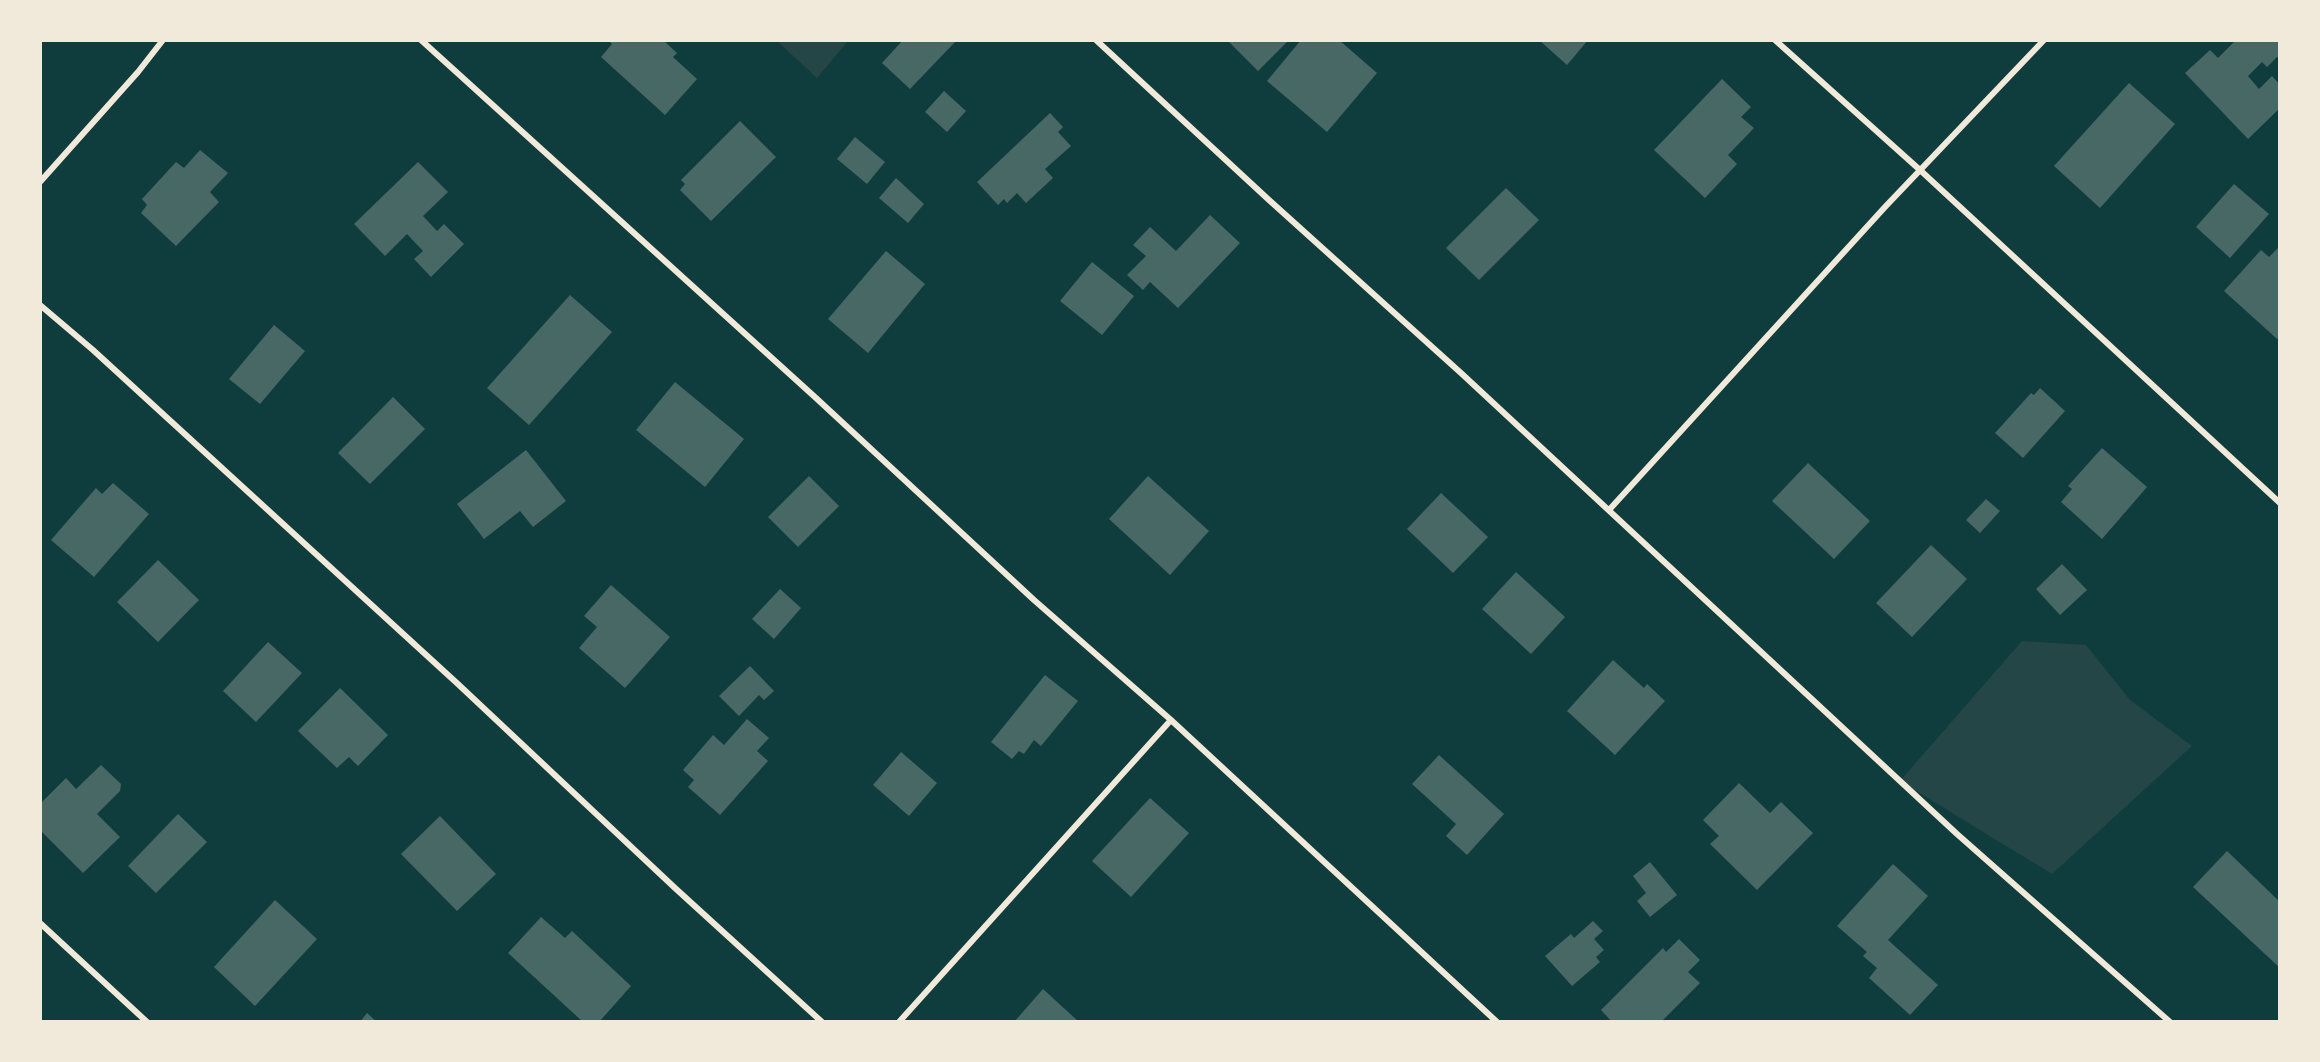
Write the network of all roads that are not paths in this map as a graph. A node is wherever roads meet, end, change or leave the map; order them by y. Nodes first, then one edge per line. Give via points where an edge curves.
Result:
1 (163, 40) edge
2 (421, 40) edge
3 (1096, 40) edge
4 (1775, 40) edge
5 (2044, 40) edge
6 (1920, 170) junction
7 (40, 182) edge
8 (40, 305) edge
9 (2280, 502) edge
10 (1610, 510) junction
11 (1171, 720) junction
12 (40, 923) edge
13 (147, 1022) edge
14 (822, 1022) edge
15 (899, 1022) edge
16 (1497, 1022) edge
17 (2170, 1022) edge

1 - 7 street
2 - 11 street via 1034,600
3 - 10 street
4 - 6 street
5 - 6 street
6 - 9 street
6 - 10 street
8 - 14 street via 459,684
10 - 17 street via 1957,834
11 - 15 street
11 - 16 street
12 - 13 street

